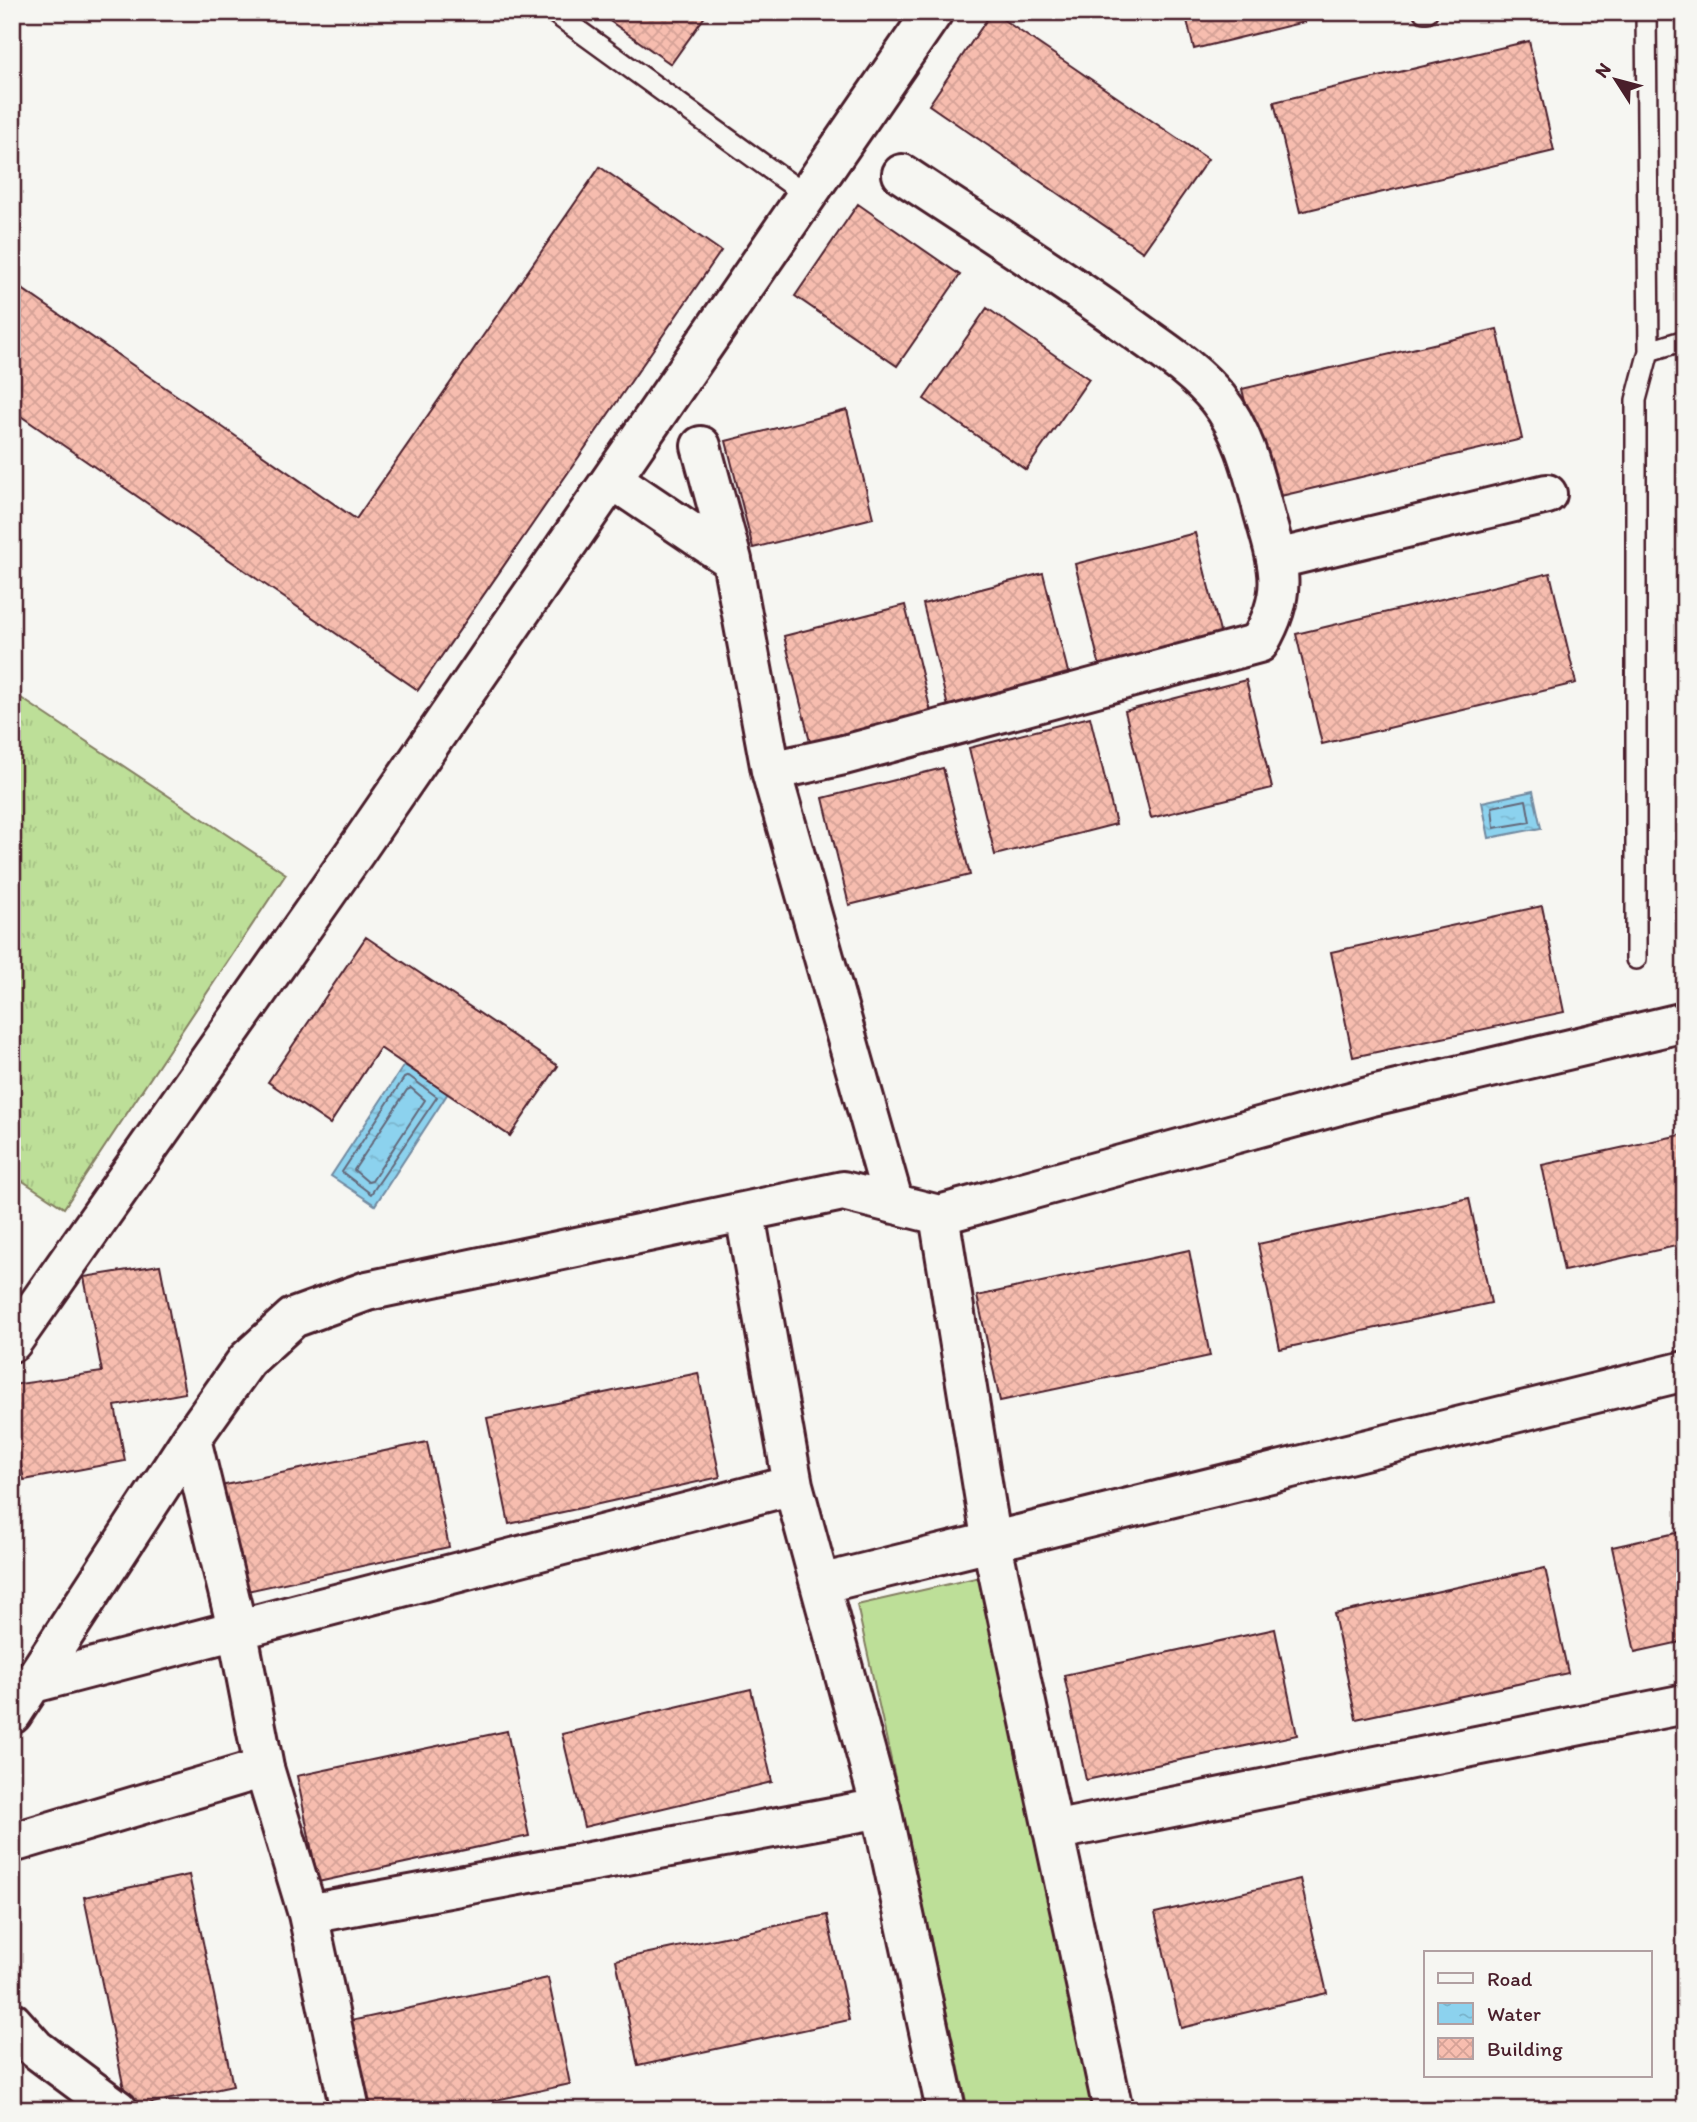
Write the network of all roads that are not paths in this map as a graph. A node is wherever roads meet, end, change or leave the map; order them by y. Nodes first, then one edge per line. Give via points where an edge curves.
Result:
1 (552, 12) edge
2 (933, 12) edge
3 (1646, 12) edge
4 (902, 174) dead end
5 (807, 195) junction
6 (1685, 340) edge
7 (1649, 351) junction
8 (701, 446) dead end
9 (612, 479) junction
10 (1546, 494) dead end
11 (1277, 559) junction
12 (732, 560) junction
13 (771, 771) junction
14 (1636, 959) dead end
15 (1685, 1022) edge
16 (894, 1204) junction
17 (745, 1214) junction
18 (939, 1215) junction
19 (12, 1342) edge
20 (1685, 1371) edge
21 (191, 1439) junction
22 (793, 1485) junction
23 (992, 1544) junction
24 (820, 1584) junction
25 (237, 1628) junction
26 (23, 1698) edge
27 (1685, 1704) edge
28 (264, 1768) junction
29 (881, 1808) junction
30 (1053, 1830) junction
31 (12, 1843) edge
32 (308, 1914) junction
33 (12, 2022) edge
34 (118, 2110) edge
35 (350, 2110) edge
36 (946, 2110) edge
37 (1113, 2110) edge

1 - 5 lane
2 - 5 street
3 - 7 lane
4 - 11 street via 1096,302 1190,370 1218,398 1248,455
5 - 9 street
6 - 7 lane
7 - 14 lane via 1636,400
8 - 12 street
9 - 12 street
9 - 19 street
10 - 11 street
11 - 13 street via 1280,594 1259,643
12 - 13 street
13 - 16 street
15 - 18 street via 1372,1096
16 - 17 street via 843,1191
16 - 18 street
17 - 21 street via 367,1291 293,1318 247,1360
17 - 22 street
18 - 23 street
20 - 23 street
21 - 25 street
21 - 26 street
22 - 24 street
22 - 25 street
23 - 24 street
23 - 30 street
24 - 29 street
25 - 26 street
25 - 28 street
27 - 30 street
28 - 31 street
28 - 32 street
29 - 32 street
29 - 36 street
30 - 37 street
32 - 35 street
33 - 34 street via 36,2049

